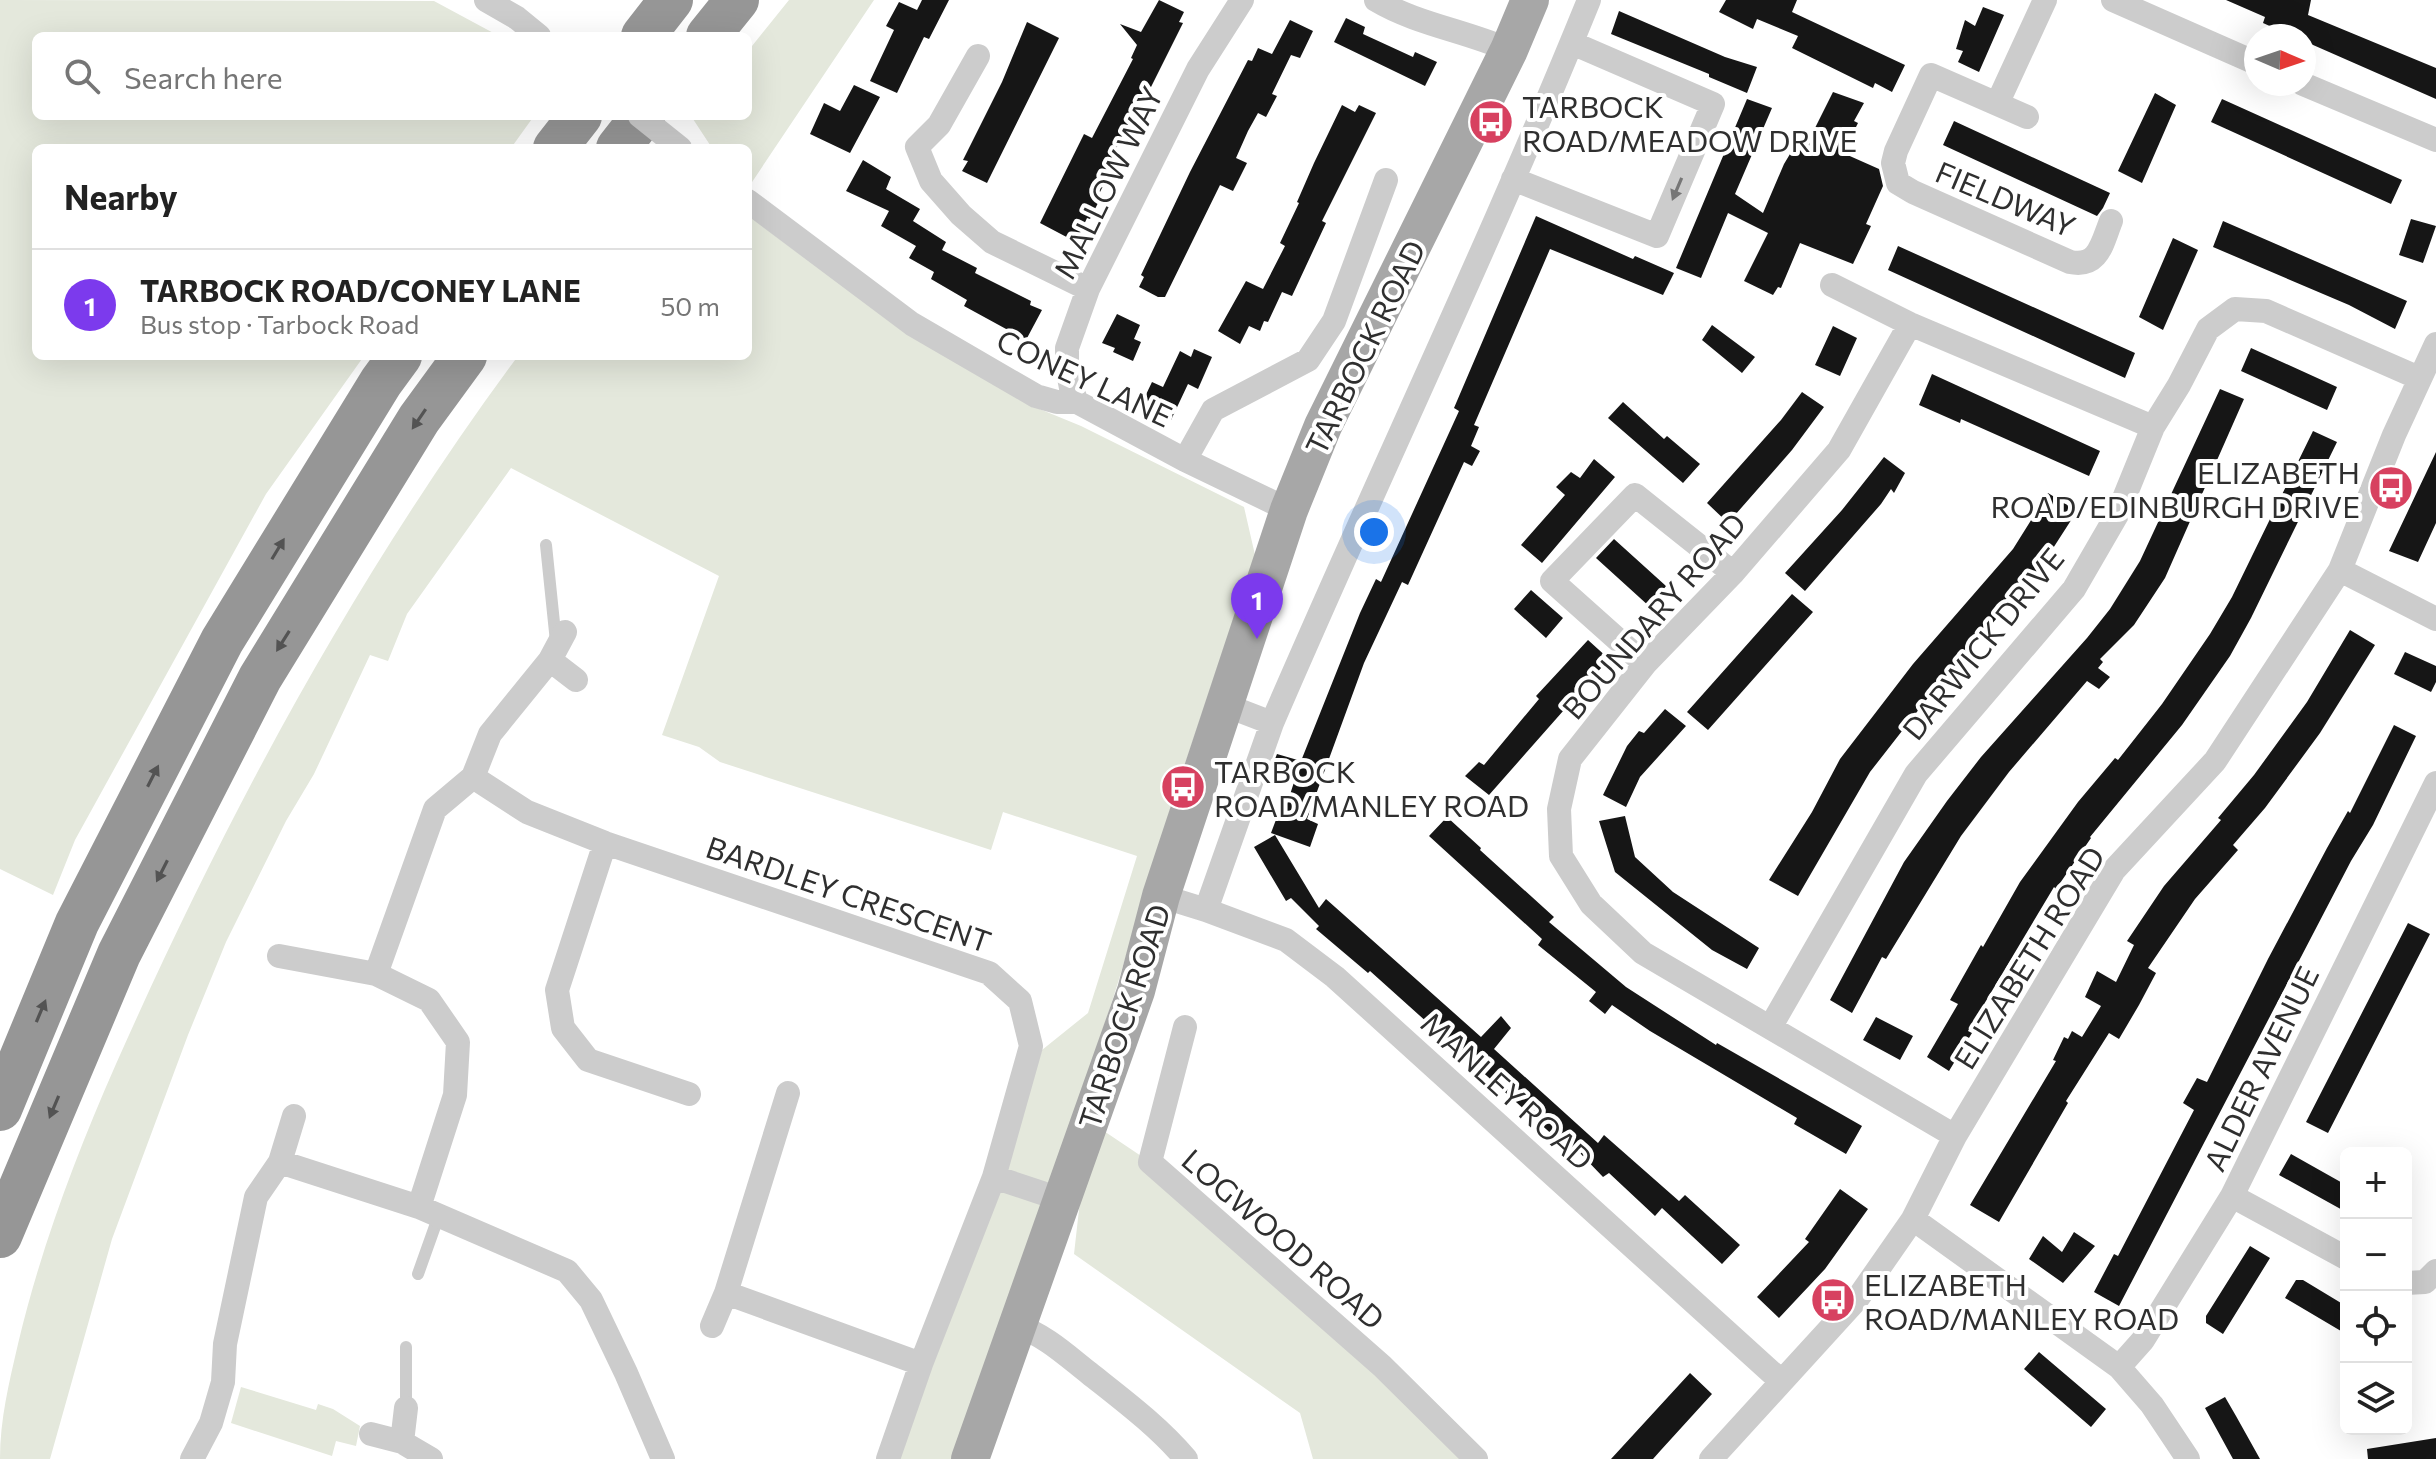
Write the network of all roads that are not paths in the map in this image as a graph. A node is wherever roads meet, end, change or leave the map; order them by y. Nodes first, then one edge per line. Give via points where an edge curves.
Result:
1 (486, 0) edge
2 (671, 0) edge
3 (737, 0) edge
4 (1242, 0) edge
5 (1376, 0) edge
6 (1530, 0) edge
7 (1589, 0) edge
8 (2045, 0) edge
9 (2113, 0) edge
10 (534, 32) edge
11 (646, 32) edge
12 (711, 32) edge
13 (1572, 43) junction
14 (1509, 50) junction
15 (978, 56) dead end
16 (2244, 58) edge
17 (2316, 89) edge
18 (1998, 102) junction
19 (2027, 117) dead end
20 (577, 120) edge
21 (639, 120) edge
22 (647, 120) edge
23 (2436, 140) edge
24 (558, 144) edge
25 (621, 144) edge
26 (675, 144) edge
27 (1513, 179) junction
28 (1386, 180) dead end
29 (752, 204) edge
30 (2111, 221) dead end
31 (1832, 285) dead end
32 (1088, 289) junction
33 (1910, 324) junction
34 (2436, 344) edge
35 (397, 360) edge
36 (462, 360) edge
37 (2419, 378) junction
38 (1077, 402) junction
39 (2153, 427) junction
40 (1185, 460) junction
41 (1289, 510) junction
42 (546, 545) dead end
43 (2340, 570) junction
44 (1733, 573) junction
45 (2436, 619) edge
46 (557, 647) junction
47 (1645, 664) junction
48 (576, 680) dead end
49 (1225, 705) junction
50 (1272, 723) junction
51 (473, 777) junction
52 (2433, 795) edge
53 (605, 843) junction
54 (1161, 896) junction
55 (1206, 910) junction
56 (279, 956) dead end
57 (376, 974) junction
58 (1771, 1026) junction
59 (1185, 1027) dead end
60 (788, 1093) dead end
61 (689, 1094) dead end
62 (0, 1109) edge
63 (294, 1116) dead end
64 (1955, 1136) junction
65 (280, 1162) junction
66 (994, 1177) junction
67 (2232, 1196) junction
68 (1063, 1200) junction
69 (429, 1211) junction
70 (1913, 1219) junction
71 (0, 1236) edge
72 (2340, 1255) edge
73 (2436, 1271) edge
74 (418, 1274) dead end
75 (2412, 1283) edge
76 (726, 1293) junction
77 (712, 1326) dead end
78 (1017, 1326) junction
79 (406, 1347) dead end
80 (921, 1364) junction
81 (2119, 1367) junction
82 (1781, 1381) junction
83 (406, 1408) joint
84 (371, 1434) dead end
85 (402, 1442) junction
86 (192, 1459) edge
87 (431, 1459) edge
88 (663, 1459) edge
89 (888, 1459) edge
90 (970, 1459) edge
91 (1186, 1459) edge
92 (1476, 1459) edge
93 (1711, 1459) edge
94 (2188, 1459) edge

1 - 10 street
2 - 11 highway
3 - 12 highway
4 - 32 street, MALLOW WAY via 1198,69
5 - 14 street via 1396,12
6 - 14 main road, TARBOCK ROAD
7 - 13 street
8 - 18 street
9 - 16 street
13 - 27 street
13 -> 27 street via 1713,104 1657,236
14 - 41 main road, TARBOCK ROAD via 1323,426
15 - 32 street via 939,125 917,147 931,181 992,242
17 - 23 street
18 - 19 street, FIELDWAY
18 - 30 street, FIELDWAY via 1931,75 1896,151 1898,183 2080,264 2096,256
20 - 24 highway
21 - 25 highway
22 - 26 street, bridge
27 - 50 street
28 - 40 street via 1334,321 1308,360 1213,410
29 - 38 street, CONEY LANE via 912,324 1036,396
31 - 33 street
32 - 38 street, MALLOW WAY via 1067,348
33 - 39 street
33 - 44 street, BOUNDARY ROAD via 1839,450
34 - 37 street, ELIZABETH ROAD
62 -> 35 highway via 77,923 222,641
36 -> 71 highway via 419,419 260,678 119,954
37 - 39 street, DARWICK DRIVE via 2266,311 2235,309 2208,329
37 - 43 street, ELIZABETH ROAD
38 - 40 street, CONEY LANE
39 - 58 street, DARWICK DRIVE via 2118,513 2074,589 1916,774
40 - 41 street, CONEY LANE
41 - 49 main road, TARBOCK ROAD
42 - 46 lane
43 - 45 street
43 - 64 street, ELIZABETH ROAD via 2215,761 2114,870
44 - 47 street, BOUNDARY ROAD
44 - 47 street via 1635,495 1552,581
46 - 48 street
46 - 51 street via 490,734
47 - 58 street, BOUNDARY ROAD via 1570,759 1559,809 1561,856 1591,904 1643,953
49 - 50 street
49 - 54 main road, TARBOCK ROAD
50 - 55 street
51 - 53 street, BARDLEY CRESCENT via 527,812
51 - 57 street via 435,809
52 - 67 street, ALDER AVENUE
53 - 61 street via 557,990 563,1028 588,1060
53 - 66 street, BARDLEY CRESCENT via 989,973 1020,1001 1031,1046
54 - 55 street, MANLEY ROAD
54 - 68 main road, TARBOCK ROAD via 1136,991
55 - 82 street, MANLEY ROAD via 1286,940 1335,977
56 - 57 street
57 - 69 street via 429,1000 458,1042 455,1095
58 - 64 street, BOUNDARY ROAD
59 - 92 street, LOGWOOD ROAD via 1150,1162 1382,1366
60 - 76 street
63 - 65 street
64 - 70 street, ELIZABETH ROAD
65 - 69 street
65 - 86 street via 256,1197 225,1344 223,1382 211,1423
66 - 68 street
66 - 80 street, BARDLEY CRESCENT
67 - 72 street
67 - 81 street, ALDER AVENUE via 2143,1340
68 - 78 main road, TARBOCK ROAD
69 - 74 lane
69 - 88 street via 567,1271 591,1300
70 - 81 street
70 - 82 street, ELIZABETH ROAD via 1858,1298
73 - 75 street via 2425,1282
76 - 77 street
76 - 80 street
78 - 90 main road, TARBOCK ROAD
78 - 91 street via 1037,1333 1115,1394
79 - 83 lane
80 - 89 street, BARDLEY CRESCENT
81 - 94 street
82 - 93 street, ELIZABETH ROAD
83 - 85 street
84 - 85 street
85 - 87 street

